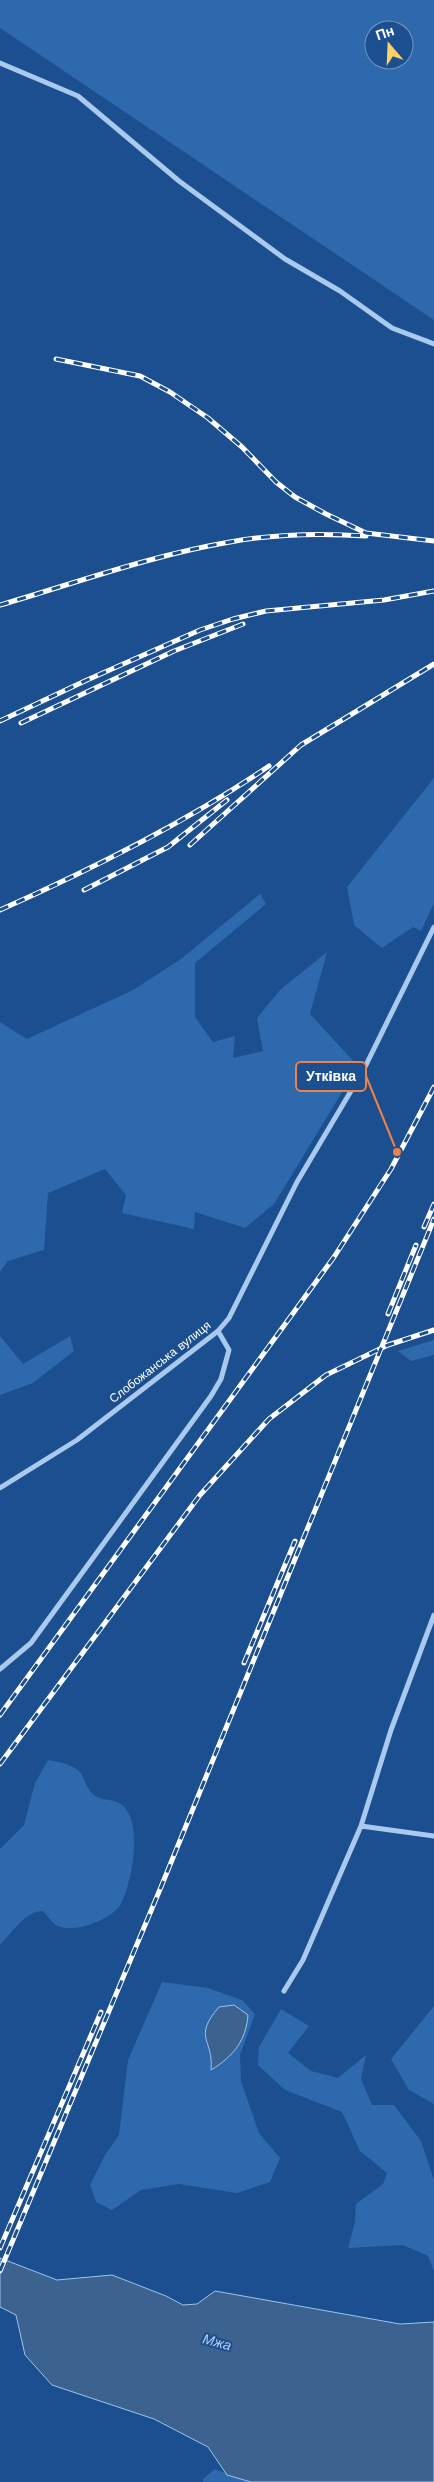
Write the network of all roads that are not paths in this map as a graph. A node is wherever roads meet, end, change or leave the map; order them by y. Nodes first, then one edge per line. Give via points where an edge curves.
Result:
1 (0, 63) edge
2 (434, 344) edge
3 (434, 927) edge
4 (218, 1331) junction
5 (0, 1488) edge
6 (434, 1615) edge
7 (0, 1669) edge
8 (361, 1826) junction
9 (434, 1836) edge
10 (284, 1991) dead end

1 - 2 street via 78,96 179,181 284,259 340,291 392,328
3 - 4 street, Слобожанська вулиця via 364,1069 297,1182 229,1318
4 - 5 street, Слобожанська вулиця via 77,1440
4 - 7 street via 229,1350 221,1379 211,1396 31,1643
6 - 8 street via 390,1730
8 - 9 street
8 - 10 street via 303,1960

